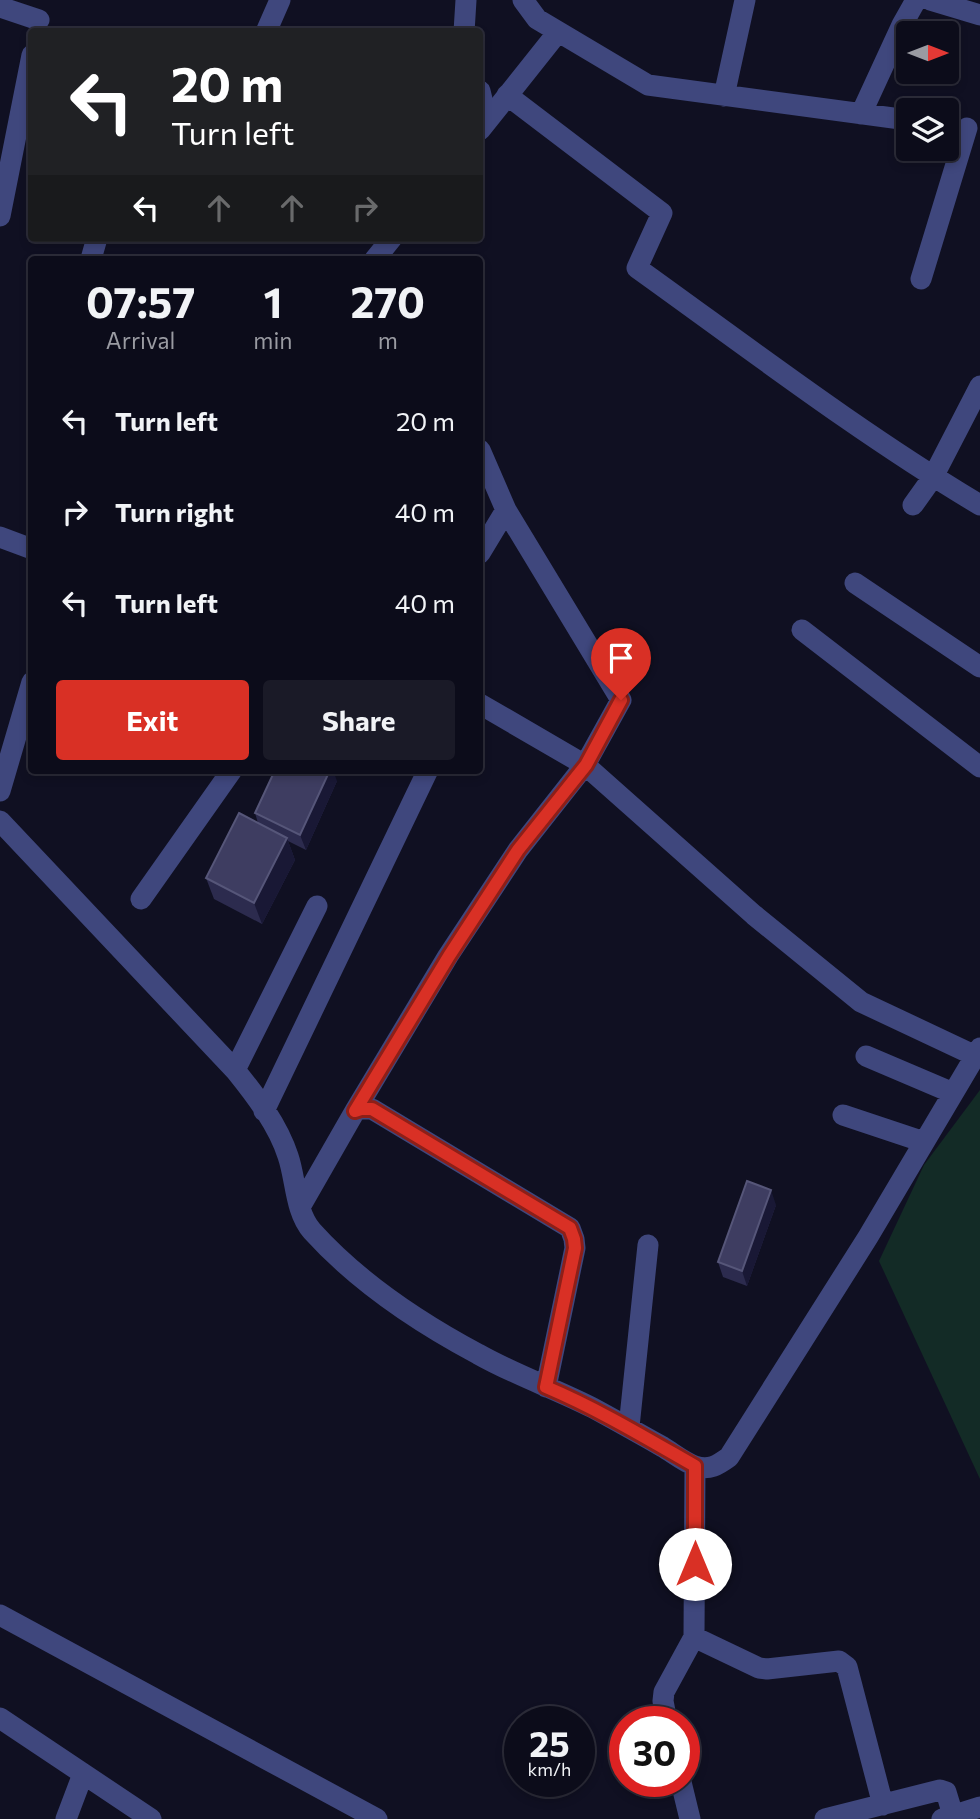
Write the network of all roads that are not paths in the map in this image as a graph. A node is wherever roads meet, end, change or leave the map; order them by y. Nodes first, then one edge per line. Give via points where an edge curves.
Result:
1 (280, 0) edge
2 (466, 0) edge
3 (523, 0) edge
4 (745, 0) edge
5 (916, 0) edge
6 (930, 0) edge
7 (0, 6) edge
8 (980, 15) edge
9 (39, 17) edge
10 (268, 28) edge
11 (464, 28) edge
12 (558, 32) junction
13 (28, 75) edge
14 (507, 95) junction
15 (724, 96) junction
16 (861, 114) junction
17 (896, 118) edge
18 (483, 125) edge
19 (964, 127) edge
20 (0, 216) edge
21 (920, 279) dead end
22 (980, 386) edge
23 (483, 457) edge
24 (933, 477) junction
25 (913, 505) dead end
26 (980, 505) edge
27 (506, 510) junction
28 (0, 537) edge
29 (28, 548) edge
30 (483, 548) edge
31 (855, 583) dead end
32 (802, 630) dead end
33 (980, 667) edge
34 (28, 696) edge
35 (483, 706) edge
36 (586, 765) junction
37 (980, 767) edge
38 (229, 774) edge
39 (426, 774) edge
40 (0, 791) edge
41 (0, 821) edge
42 (141, 899) dead end
43 (317, 906) dead end
44 (978, 1054) edge
45 (866, 1056) dead end
46 (235, 1070) junction
47 (953, 1093) junction
48 (264, 1111) junction
49 (355, 1111) junction
50 (843, 1115) dead end
51 (924, 1142) junction
52 (300, 1208) junction
53 (648, 1245) dead end
54 (546, 1387) junction
55 (629, 1427) junction
56 (695, 1466) junction
57 (0, 1615) edge
58 (694, 1637) junction
59 (664, 1706) edge
60 (0, 1718) edge
61 (83, 1774) junction
62 (685, 1797) edge
63 (883, 1805) junction
64 (980, 1807) edge
65 (948, 1817) edge
66 (66, 1819) edge
67 (151, 1819) edge
68 (377, 1819) edge
69 (690, 1819) edge
70 (825, 1819) edge

1 - 10 street
2 - 11 street
3 - 12 street via 537,19
4 - 15 street
5 - 16 street
6 - 8 street
7 - 9 street
12 - 14 street
12 - 15 street via 648,85
13 - 20 street
14 - 18 street
14 - 24 street via 663,213 637,268
15 - 16 street
16 - 17 street
19 - 21 street
22 - 24 street
23 - 27 street
24 - 25 street
24 - 26 street
27 - 30 street
27 - 36 street via 621,700
28 - 29 street
31 - 33 street
32 - 37 street
34 - 40 street
35 - 36 street
36 - 44 street via 754,915 862,1002
36 - 49 street via 511,860
38 - 42 street
39 - 48 street
41 - 46 street
43 - 46 street
44 - 47 street
45 - 47 street
46 - 48 street
47 - 51 street
48 - 52 street via 289,1157
49 - 52 street
49 - 54 street via 372,1109 570,1228 575,1248
50 - 51 street
51 - 56 street via 729,1457 715,1467
52 - 54 street via 309,1228 381,1292 478,1355
53 - 55 street
54 - 55 street
55 - 56 street
56 - 58 street
57 - 68 street
58 - 59 street via 664,1692
58 - 63 street via 759,1668 844,1663
60 - 61 street
61 - 66 street
61 - 67 street
62 - 69 street
63 - 65 street via 940,1790 946,1792
63 - 70 street
64 - 65 street

